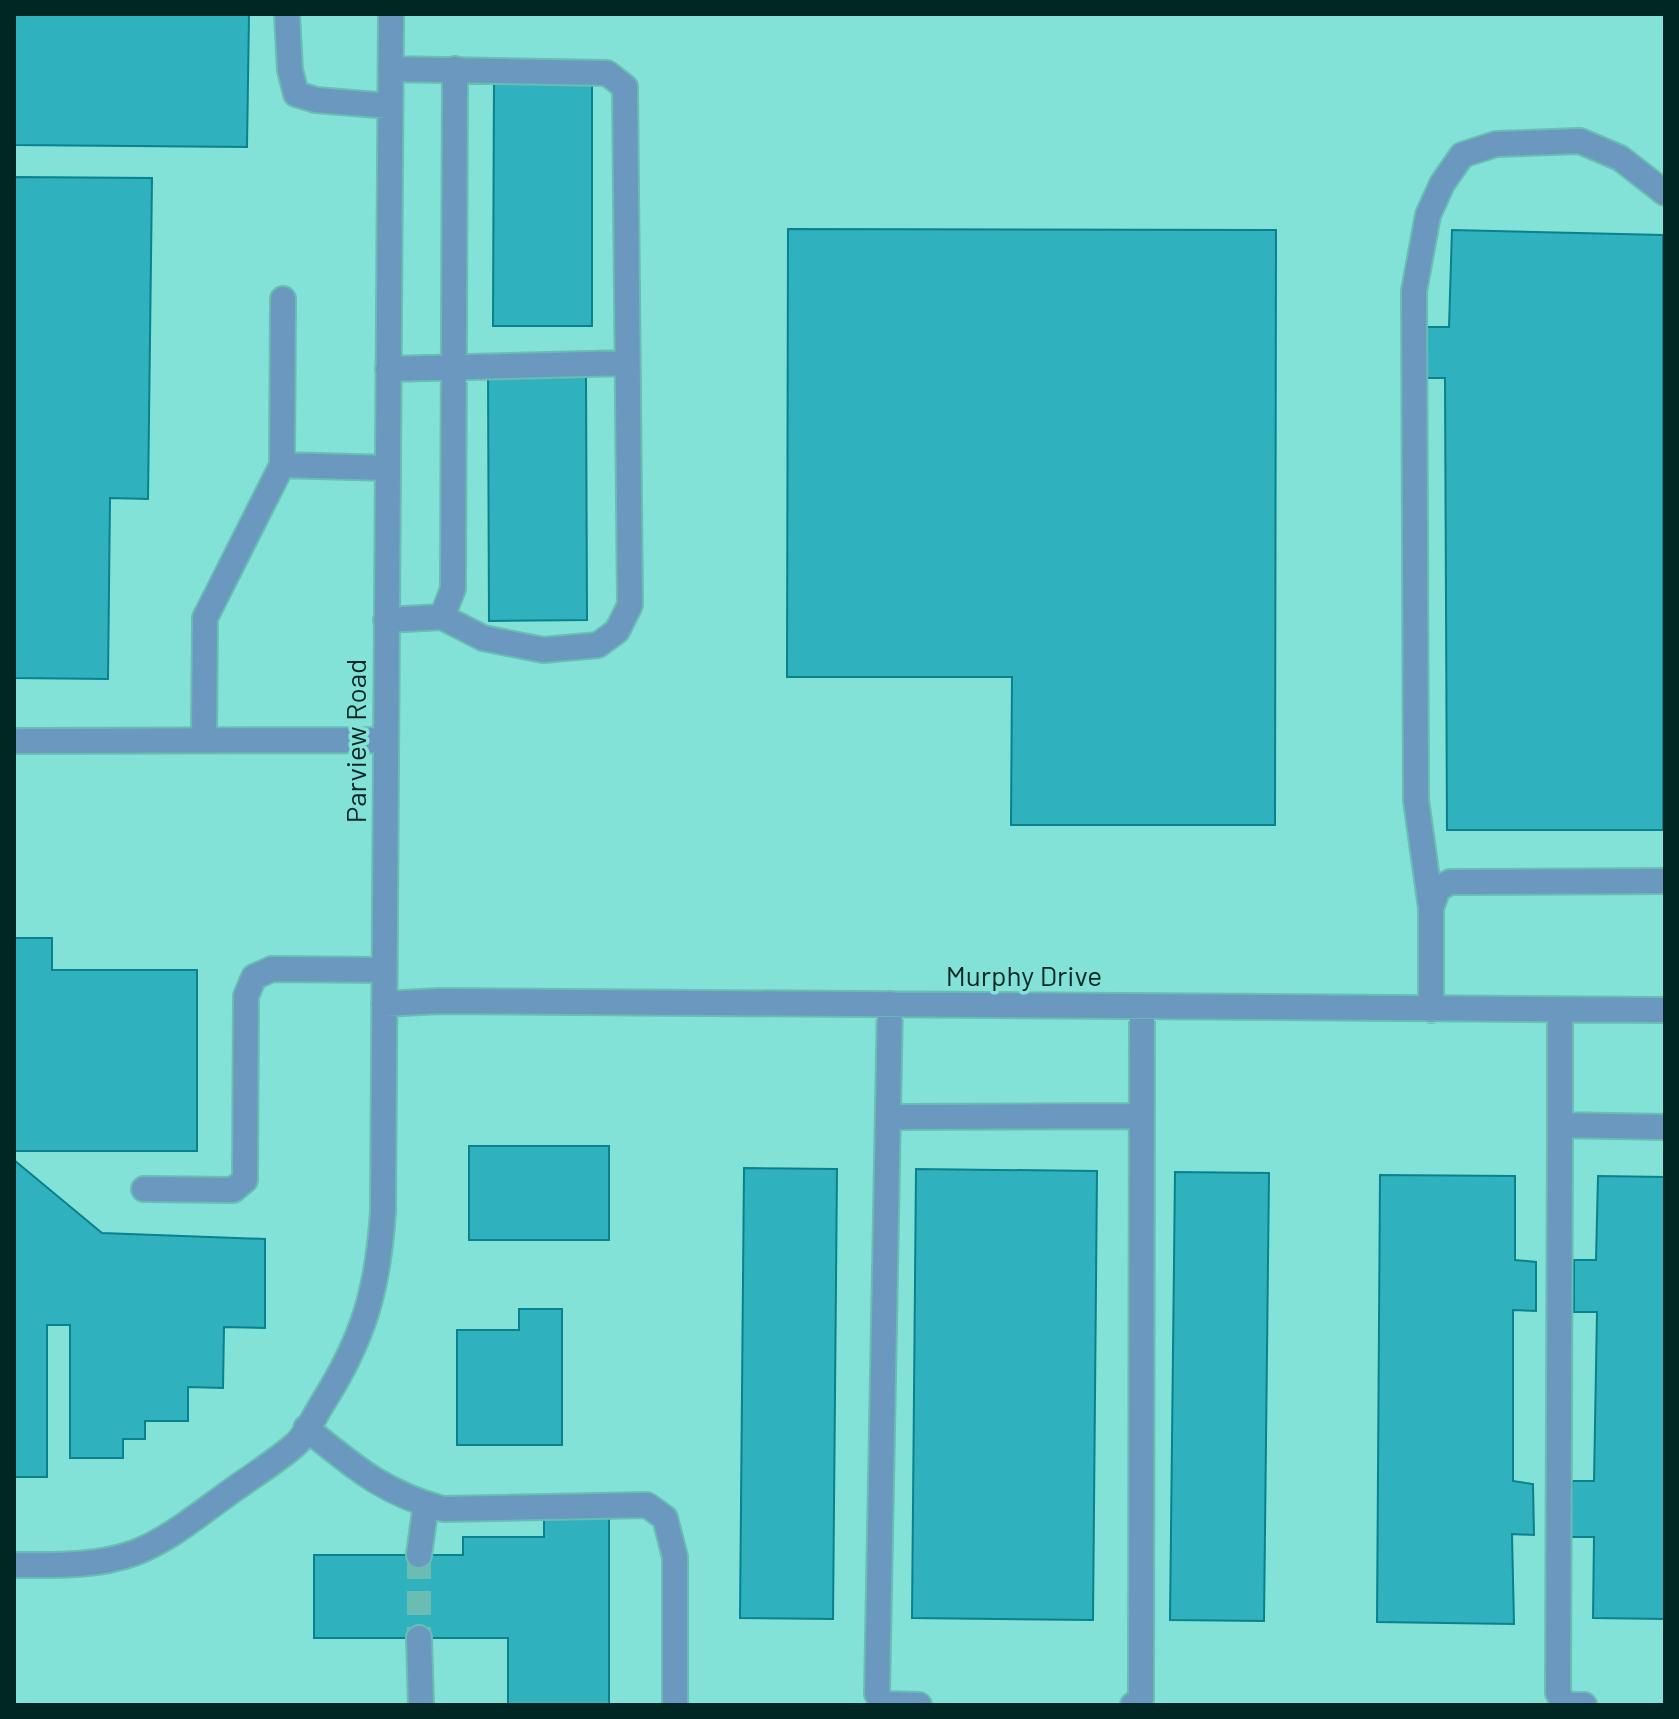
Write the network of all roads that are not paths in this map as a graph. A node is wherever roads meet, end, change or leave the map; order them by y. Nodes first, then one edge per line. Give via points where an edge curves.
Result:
1 (287, 14) edge
2 (391, 14) edge
3 (391, 69) junction
4 (455, 69) junction
5 (390, 106) junction
6 (1665, 193) edge
7 (283, 299) dead end
8 (627, 363) junction
9 (453, 366) junction
10 (388, 369) junction
11 (282, 465) junction
12 (388, 468) junction
13 (442, 617) junction
14 (386, 620) junction
15 (204, 740) junction
16 (386, 740) junction
17 (14, 741) edge
18 (1665, 881) edge
19 (1431, 908) junction
20 (384, 970) junction
21 (384, 1004) junction
22 (890, 1004) junction
23 (1142, 1006) junction
24 (1431, 1010) junction
25 (1560, 1010) junction
26 (1665, 1010) edge
27 (1141, 1116) junction
28 (888, 1117) junction
29 (1560, 1125) junction
30 (1665, 1127) edge
31 (144, 1189) dead end
32 (300, 1437) junction
33 (426, 1504) junction
34 (419, 1555) tunnel mouth
35 (14, 1565) edge
36 (419, 1638) tunnel mouth
37 (421, 1705) edge
38 (675, 1705) edge
39 (919, 1705) edge
40 (1133, 1705) edge
41 (1584, 1705) edge

1 - 5 street via 296,94
2 - 3 street, Parview Road
3 - 4 street
3 - 5 street, Parview Road
4 - 8 street via 607,73 625,87
4 - 9 street
5 - 10 street, Parview Road
6 - 19 street via 1620,158 1580,141 1496,144 1462,155 1428,215 1414,291 1416,784
7 - 11 street
8 - 9 street
8 - 13 street via 630,605 617,631 598,645 543,650 483,638
9 - 10 street
9 - 13 street via 453,589
10 - 12 street, Parview Road
11 - 12 street
11 - 15 street via 205,618
12 - 14 street, Parview Road
13 - 14 street
14 - 16 street, Parview Road
15 - 16 street
15 - 17 street
16 - 20 street, Parview Road
18 - 19 street via 1450,882 1438,889
19 - 24 street
20 - 21 street, Parview Road
20 - 31 street via 272,969 254,977 246,996 245,1180 233,1190
21 - 22 street, Murphy Drive
21 - 32 street, Parview Road via 380,1263 360,1337
22 - 23 street, Murphy Drive
22 - 28 street
23 - 24 street, Murphy Drive
23 - 27 street
24 - 25 street, Murphy Drive
25 - 26 street, Murphy Drive
25 - 29 street
27 - 28 street
27 - 40 street via 1141,1699
28 - 39 street via 877,1694 883,1704
29 - 30 street
29 - 41 street via 1558,1693 1565,1705
32 - 33 street via 372,1481
32 - 35 street via 187,1523 132,1553 83,1565
33 - 34 street
33 - 38 street via 443,1509 647,1505 665,1518 675,1557
36 - 37 street

